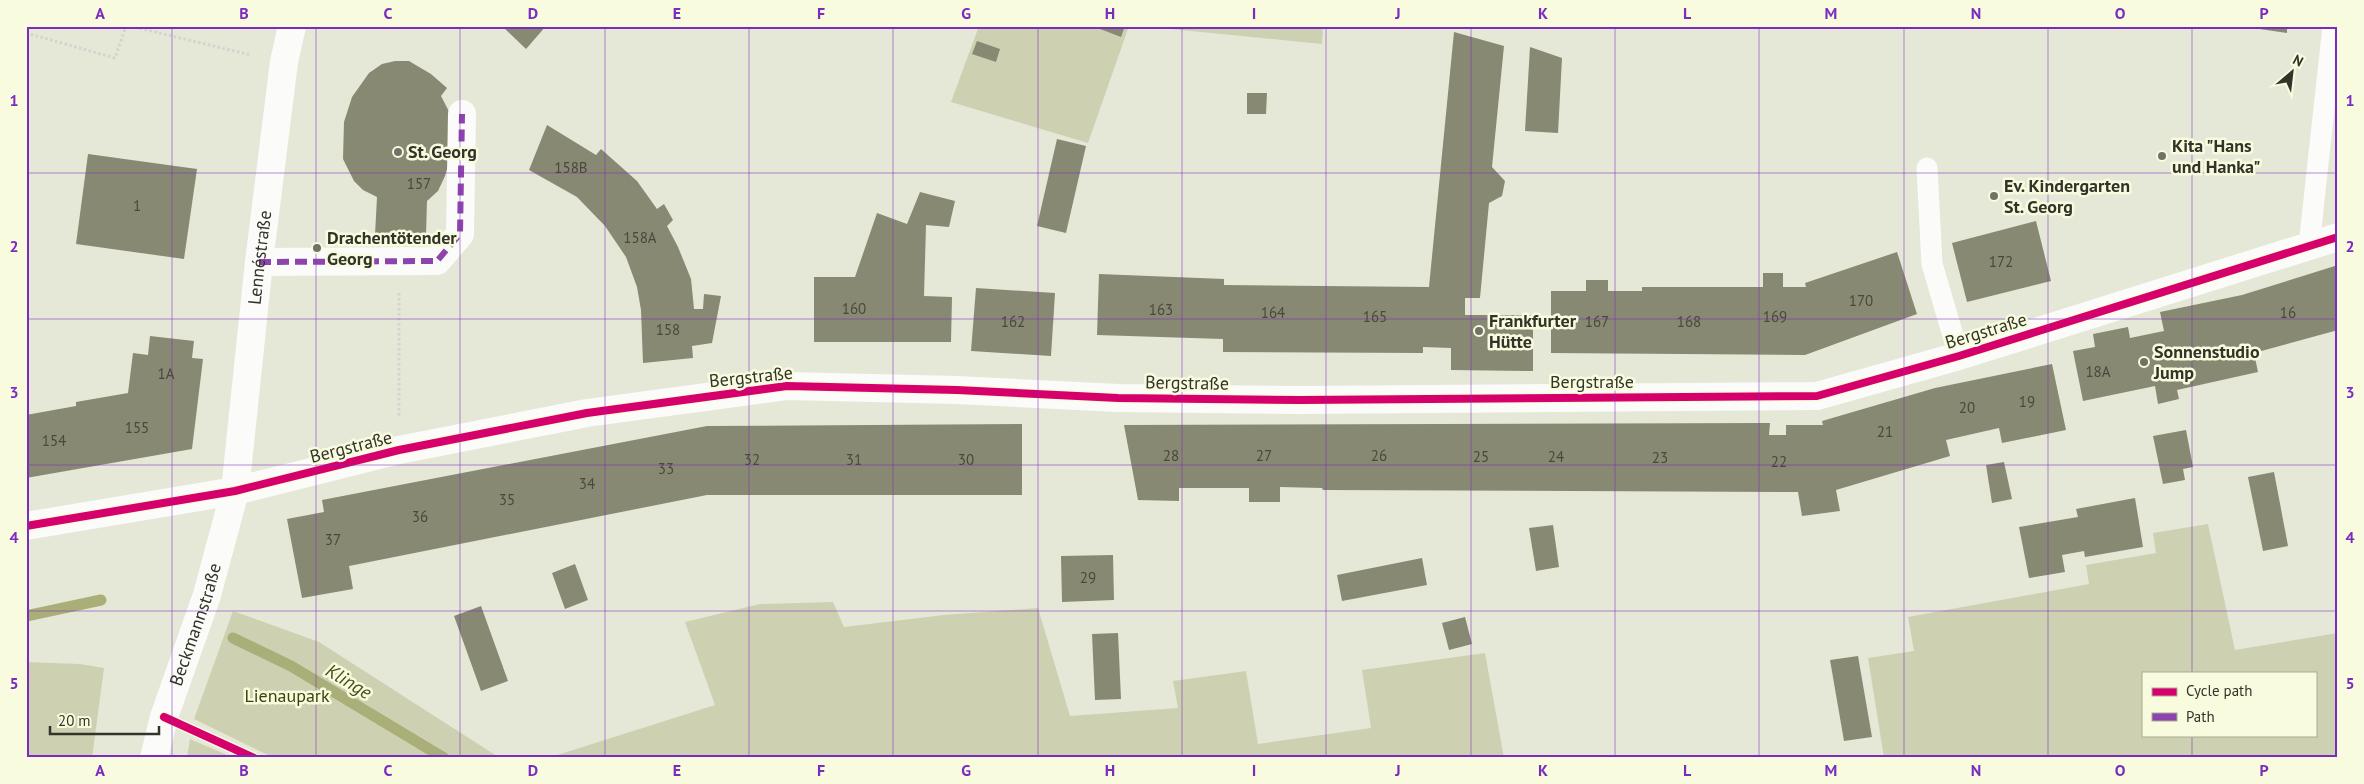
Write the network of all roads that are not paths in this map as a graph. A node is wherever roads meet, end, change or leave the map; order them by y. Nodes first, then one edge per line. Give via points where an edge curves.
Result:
1 (292, 26) edge
2 (2333, 26) edge
3 (462, 114) dead end
4 (1927, 168) dead end
5 (2338, 237) edge
6 (2309, 246) junction
7 (259, 262) junction
8 (1958, 356) junction
9 (235, 491) junction
10 (26, 526) edge
11 (154, 758) edge

1 - 7 street, Lennéstraße via 284,62
2 - 6 lane
3 - 7 street via 460,234 438,261
4 - 8 lane via 1932,264
5 - 6 street, Bergstraße
6 - 8 street, Bergstraße
7 - 9 street, Lennéstraße
8 - 9 street, Bergstraße via 1817,396 1299,400 1118,398 787,386 587,413 399,450
9 - 10 street, Bergstraße
9 - 11 street, Beckmannstraße via 207,595 164,717

